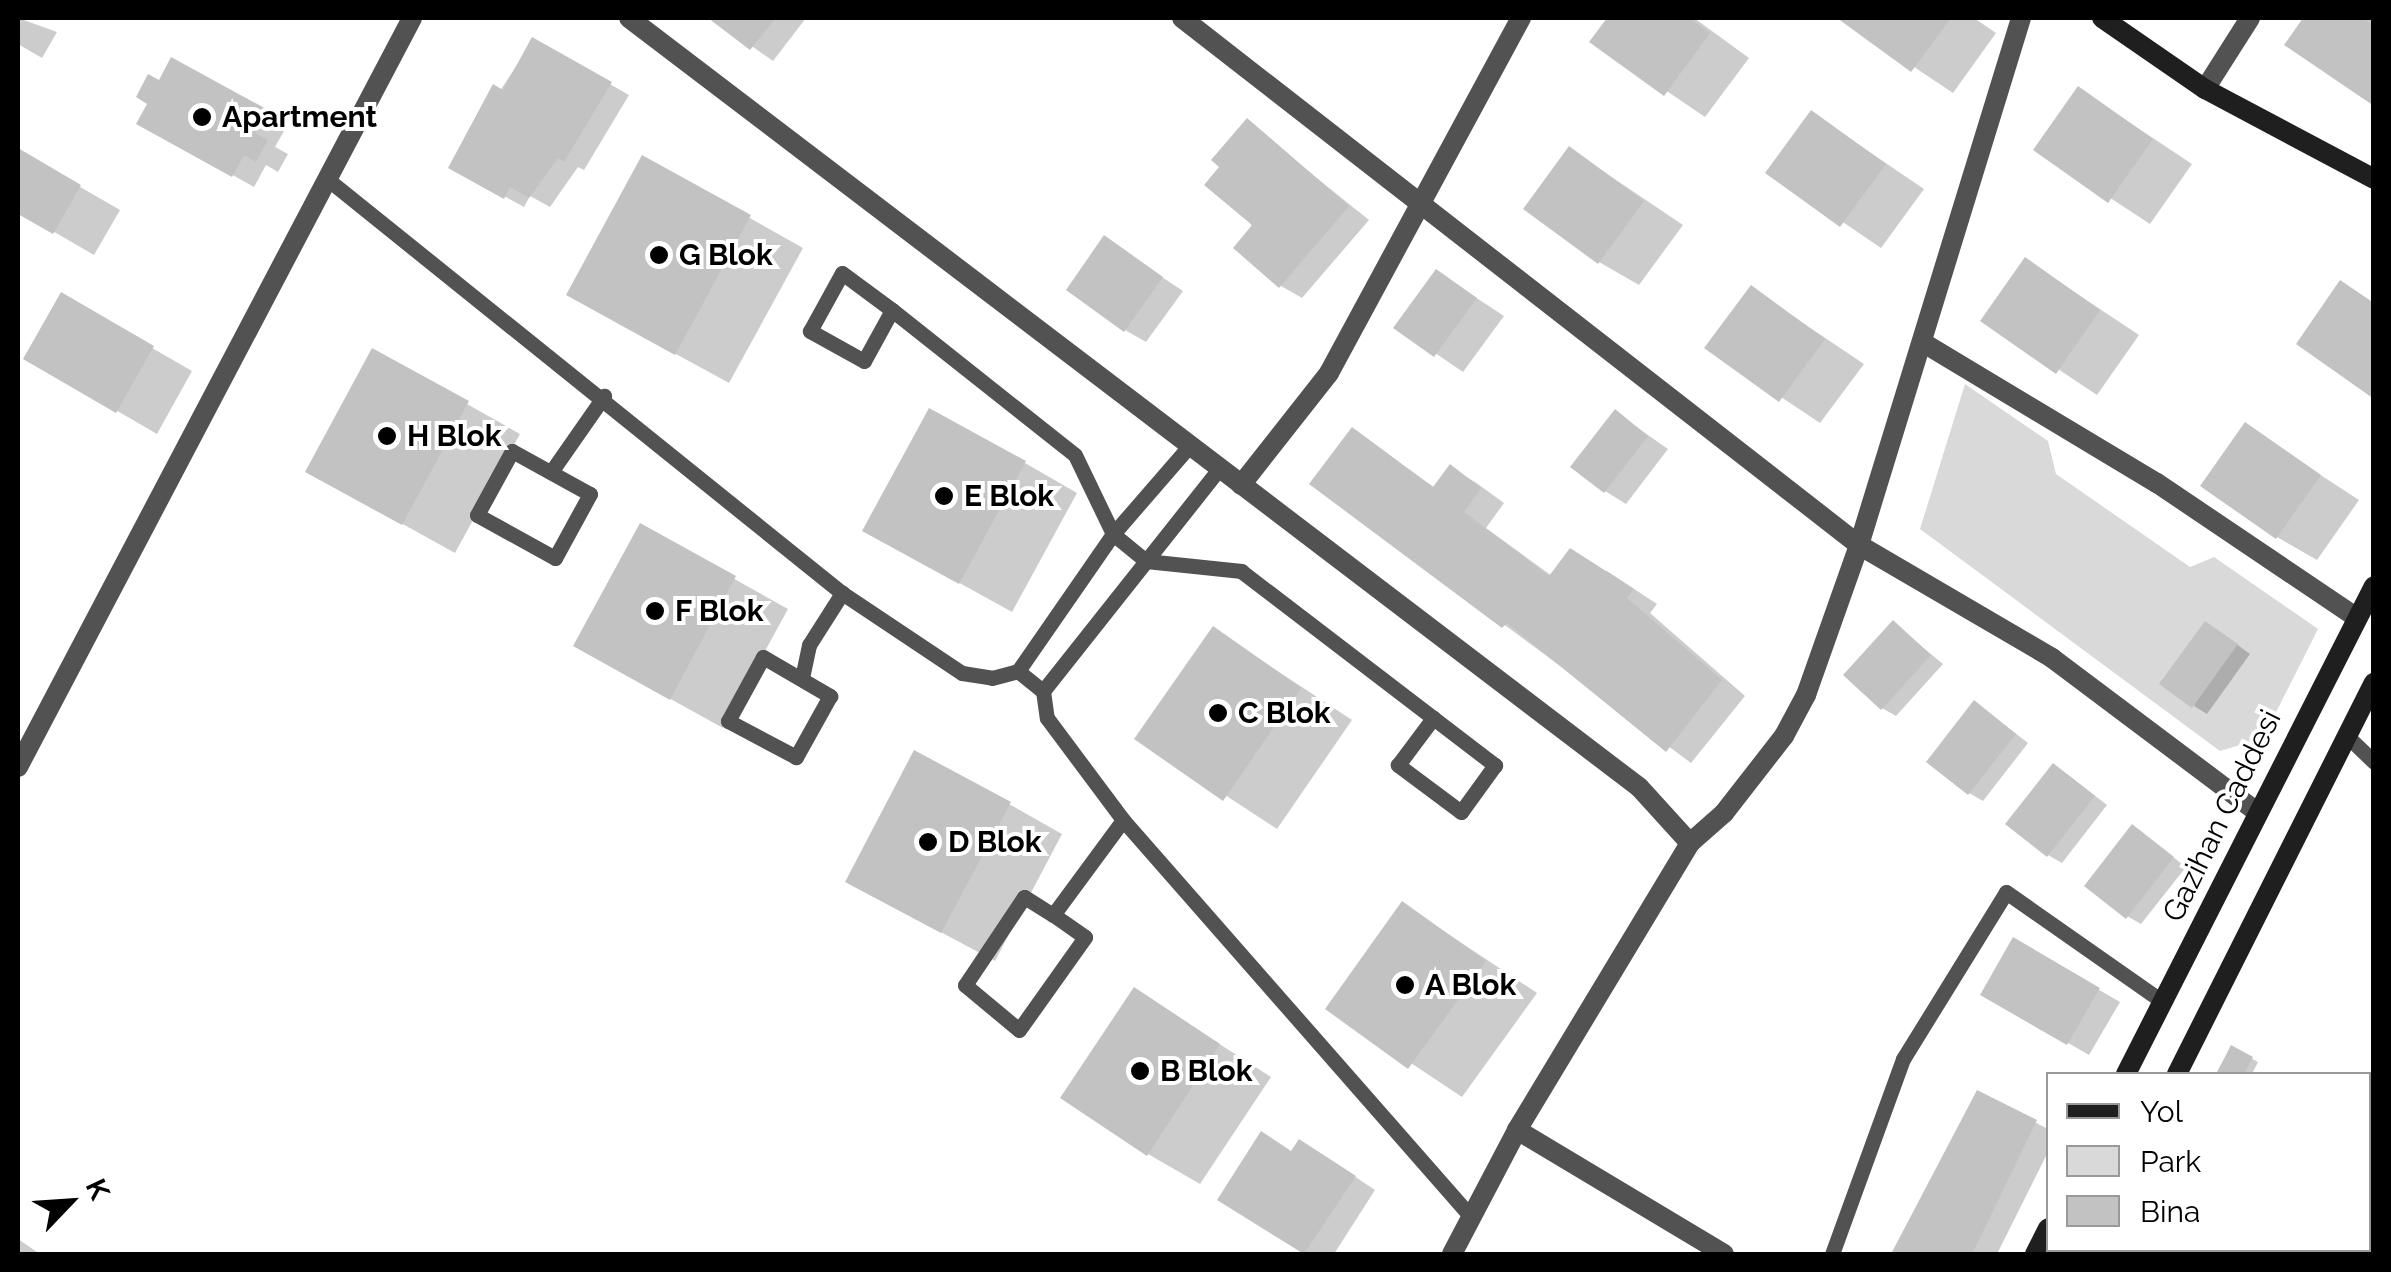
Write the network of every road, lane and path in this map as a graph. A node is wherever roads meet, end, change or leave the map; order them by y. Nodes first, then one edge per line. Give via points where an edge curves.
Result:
1 (412, 18) edge
2 (628, 18) edge
3 (1182, 18) edge
4 (1521, 18) edge
5 (2021, 18) edge
6 (2102, 18) edge
7 (2250, 18) edge
8 (2204, 89) junction
9 (326, 178) junction
10 (2374, 179) edge
11 (1424, 202) junction
12 (892, 310) junction
13 (1922, 342) junction
14 (604, 396) junction
15 (1190, 445) junction
16 (1220, 468) junction
17 (551, 472) junction
18 (1241, 484) junction
19 (1113, 534) junction
20 (1859, 545) junction
21 (1146, 561) junction
22 (2374, 586) edge
23 (842, 592) junction
24 (2356, 618) junction
25 (1018, 671) junction
26 (802, 678) junction
27 (2374, 683) edge
28 (1043, 692) junction
29 (1433, 718) junction
30 (2346, 735) junction
31 (2374, 762) edge
32 (18, 767) edge
33 (2257, 812) junction
34 (1123, 820) junction
35 (1690, 843) junction
36 (1053, 916) junction
37 (2163, 1002) junction
38 (2127, 1072) edge
39 (2178, 1072) edge
40 (1517, 1130) junction
41 (1472, 1218) junction
42 (1452, 1254) edge
43 (1724, 1254) edge
44 (1832, 1254) edge

1 - 9 street
2 - 15 street
3 - 11 street
4 - 11 street
5 - 13 street
6 - 8 main road
7 - 8 street
8 - 10 main road
9 - 14 lane
9 - 32 street
11 - 18 street via 1329,374
11 - 20 street
12 - 12 lane via 864,361 810,331 842,273
12 - 19 lane via 1075,455
13 - 20 street
13 - 24 street via 2156,483
14 - 17 lane
14 - 23 lane
15 - 16 street
15 - 19 lane
16 - 18 street
16 - 21 lane
17 - 17 lane via 590,494 555,558 477,515 512,451
18 - 35 street via 1639,787
19 - 21 lane
19 - 25 lane
20 - 33 street via 2052,658
20 - 35 street via 1790,726 1724,813
21 - 28 lane
21 - 29 lane via 1241,572
22 - 24 main road, Gazihan Caddesi
23 - 25 lane via 962,673 992,678
23 - 26 lane via 809,645
24 - 33 main road, Gazihan Caddesi
25 - 28 lane
26 - 26 lane via 830,696 796,758 728,721 763,657
27 - 30 main road
28 - 34 lane via 1047,718
29 - 29 lane via 1398,766 1461,812 1495,766
30 - 31 lane
30 - 39 main road
33 - 37 main road, Gazihan Caddesi
34 - 36 lane
34 - 41 lane
35 - 40 street
36 - 36 lane via 1085,937 1019,1030 965,985 1024,897
37 - 38 main road, Gazihan Caddesi
37 - 44 lane via 2006,892 1904,1060
40 - 41 street
40 - 43 street
41 - 42 street

